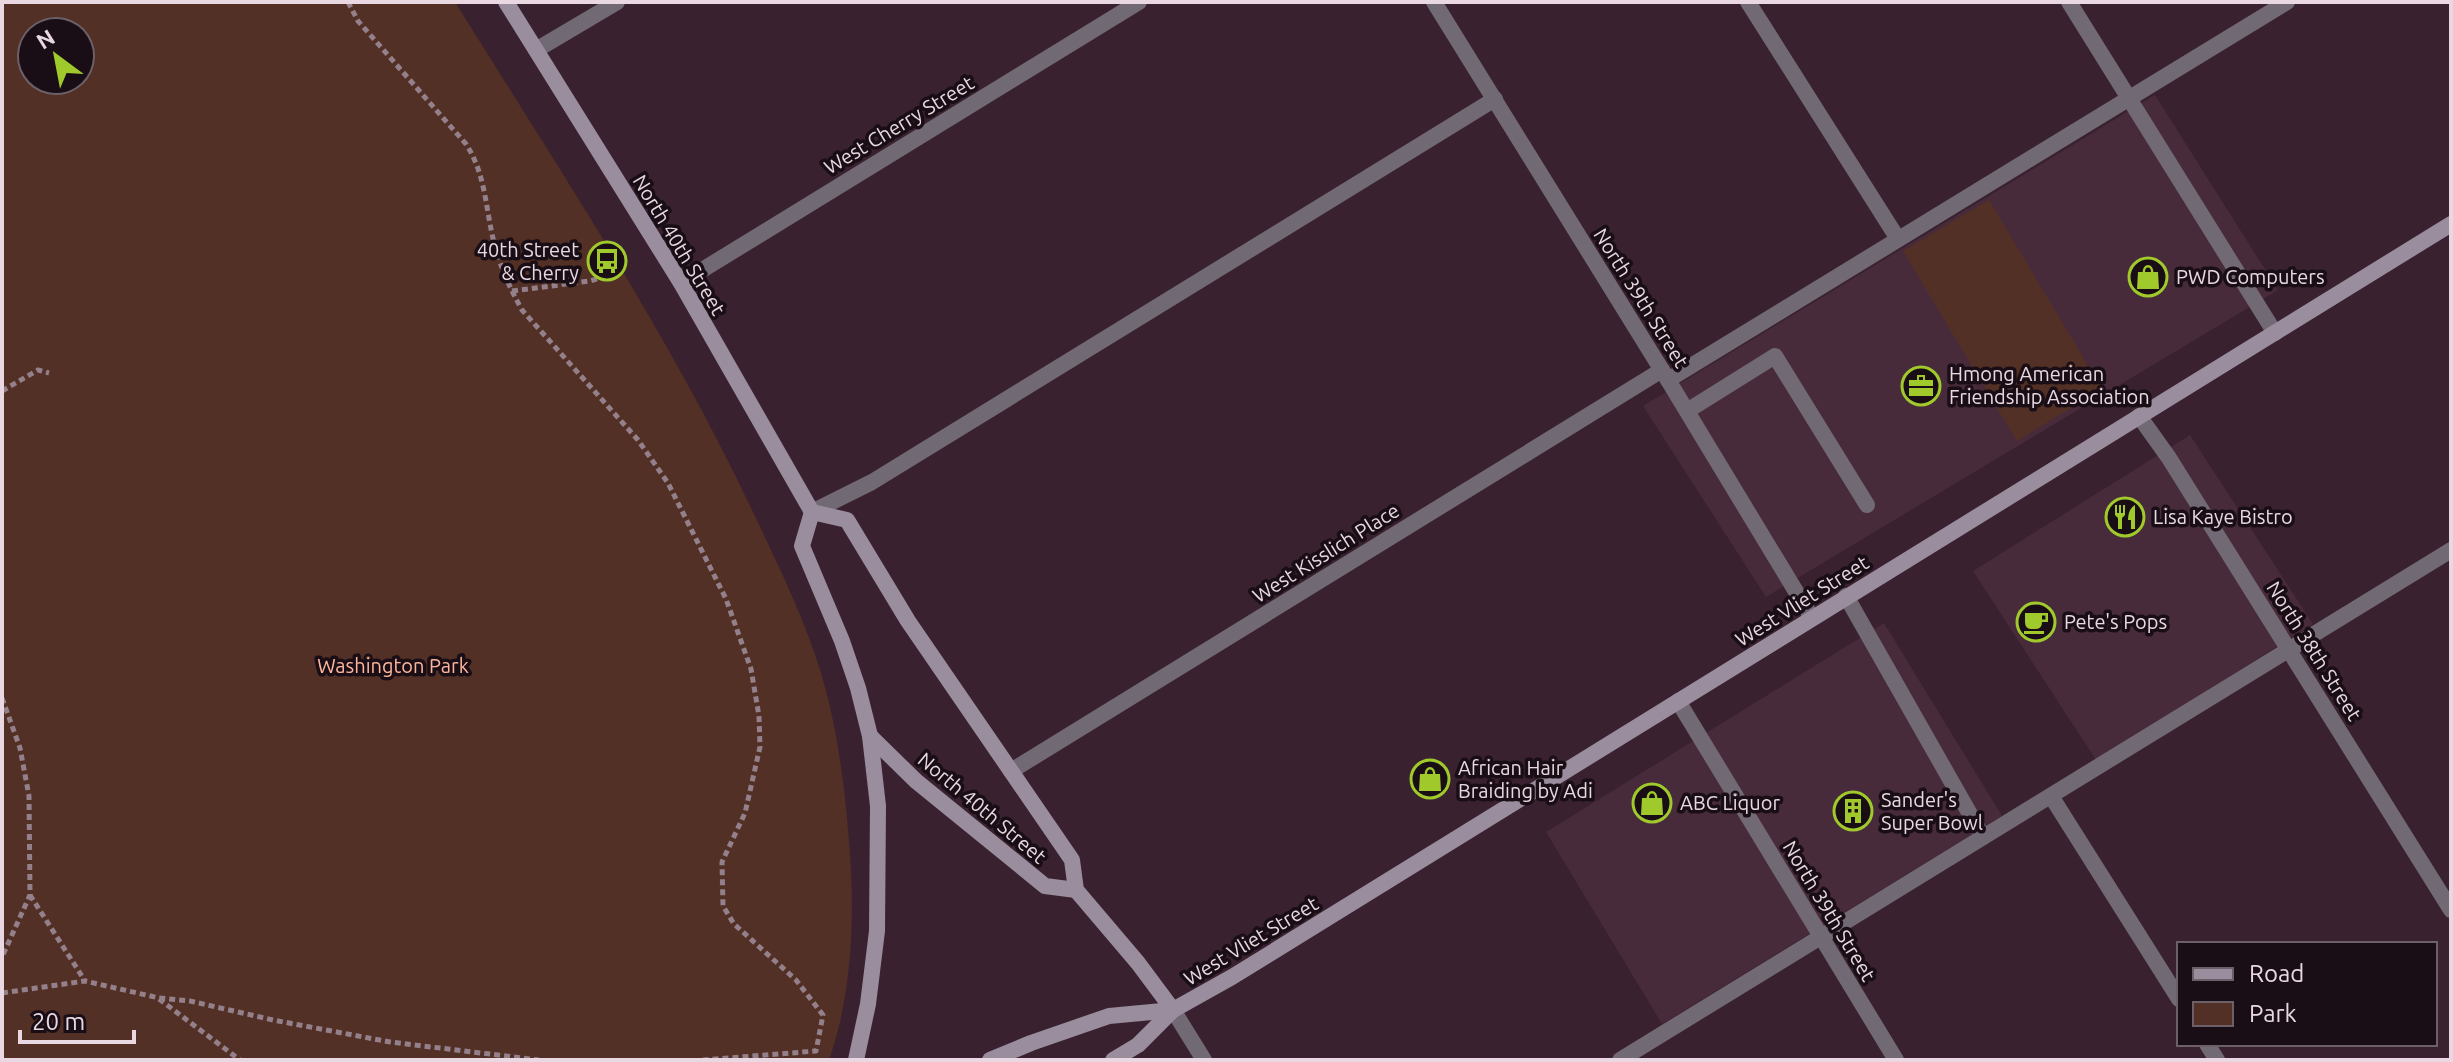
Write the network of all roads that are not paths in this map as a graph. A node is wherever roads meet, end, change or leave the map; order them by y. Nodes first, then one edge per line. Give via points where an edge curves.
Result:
1 (506, 2) edge
2 (617, 2) edge
3 (1139, 2) edge
4 (1434, 2) edge
5 (1748, 2) edge
6 (2069, 2) edge
7 (2287, 2) edge
8 (536, 50) junction
9 (1495, 99) junction
10 (2130, 99) junction
11 (2451, 226) edge
12 (1898, 239) junction
13 (681, 283) junction
14 (2275, 333) junction
15 (1665, 375) junction
16 (1687, 411) junction
17 (2139, 416) junction
18 (1867, 505) dead end
19 (812, 512) junction
20 (2451, 550) edge
21 (1846, 596) junction
22 (1812, 618) junction
23 (2289, 649) junction
24 (1678, 701) junction
25 (870, 736) junction
26 (1011, 771) junction
27 (2051, 796) junction
28 (1983, 837) junction
29 (1076, 890) junction
30 (2451, 910) edge
31 (1821, 936) junction
32 (2177, 996) edge
33 (1173, 1010) junction
34 (856, 1060) edge
35 (990, 1060) edge
36 (1113, 1060) edge
37 (1204, 1060) edge
38 (1620, 1060) edge
39 (1896, 1060) edge

1 - 8 street, North 40th Street
2 - 8 street
3 - 13 street, West Cherry Street
4 - 9 street, North 39th Street
5 - 12 street
6 - 10 street
7 - 10 street, West Kisslich Place
8 - 13 street, North 40th Street
9 - 15 street, North 39th Street
9 - 19 street via 872,482
10 - 12 street, West Kisslich Place
10 - 14 street
11 - 14 street, West Vliet Street
12 - 15 street, West Kisslich Place
13 - 19 street, North 40th Street
14 - 17 street, West Vliet Street
15 - 16 street, North 39th Street
15 - 26 street, West Kisslich Place
16 - 18 street via 1775,356
16 - 22 street, North 39th Street
17 - 21 street, West Vliet Street
17 - 23 street, North 38th Street
19 - 25 street via 802,546 842,641
19 - 26 street, North 40th Street via 847,520 908,621
20 - 23 street
21 - 22 street, West Vliet Street
21 - 28 street
22 - 24 street, West Vliet Street
23 - 27 street
23 - 30 street, North 38th Street
24 - 31 street, North 39th Street
24 - 33 street, West Vliet Street
25 - 29 street, North 40th Street via 916,781 1045,886
25 - 34 street via 878,806 877,931
26 - 29 street, North 40th Street via 1072,860
27 - 28 street
27 - 32 street
28 - 31 street
29 - 33 street, North 40th Street
31 - 38 street
31 - 39 street, North 39th Street
33 - 35 street, West Vliet Street via 1109,1016
33 - 36 street, West Vliet Street via 1138,1045
33 - 37 street, North 40th Street

